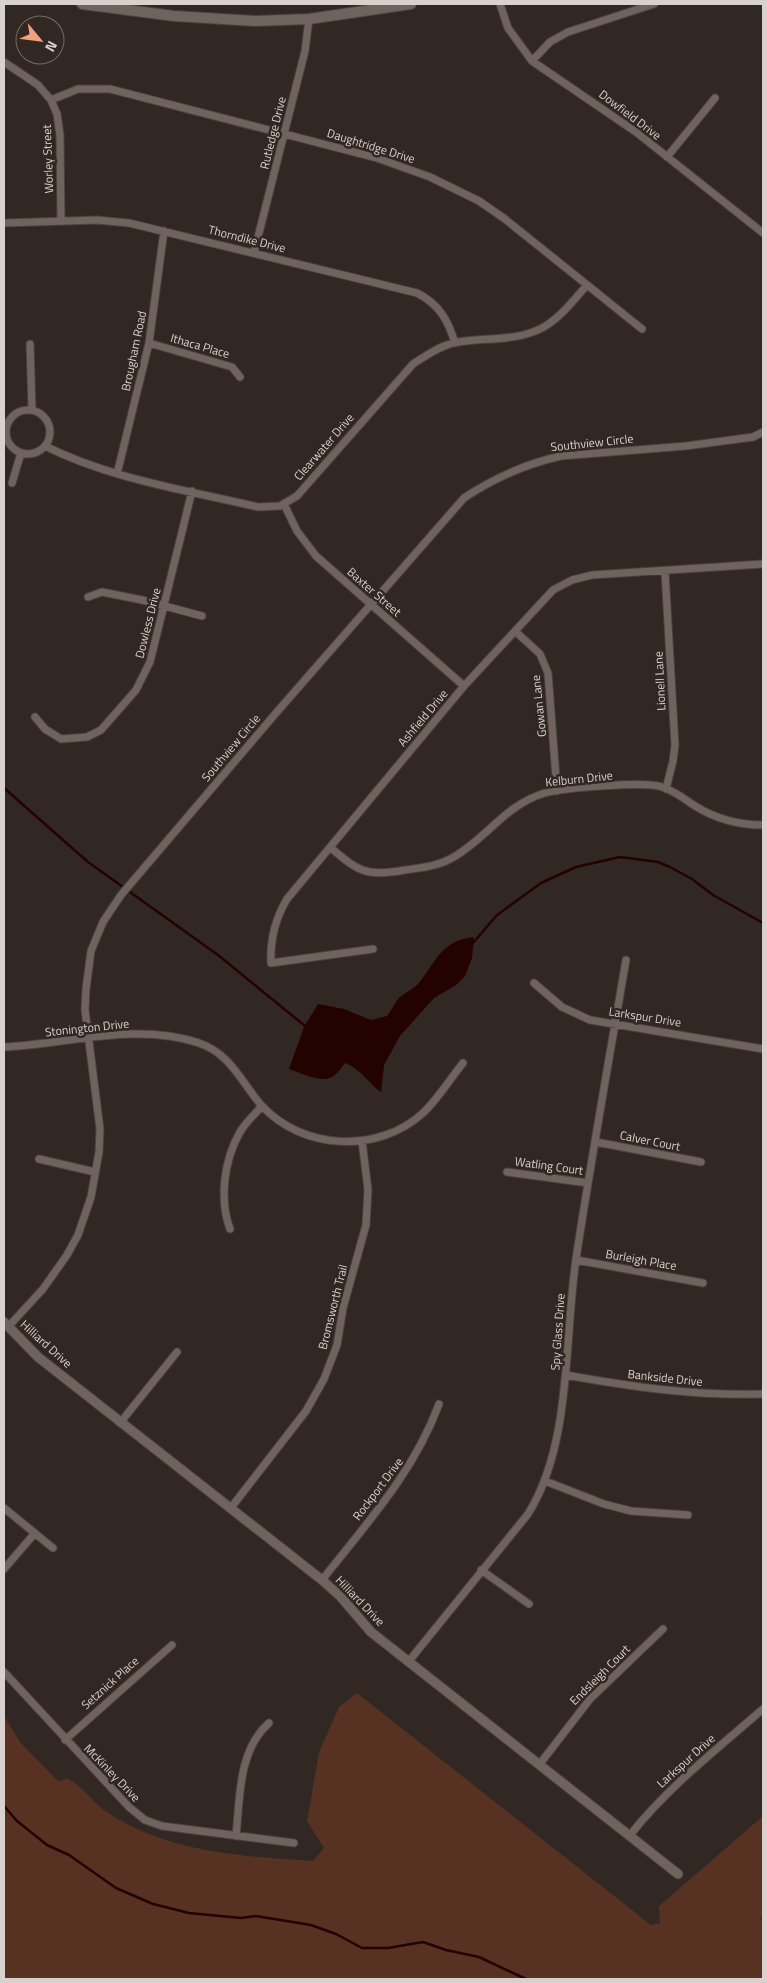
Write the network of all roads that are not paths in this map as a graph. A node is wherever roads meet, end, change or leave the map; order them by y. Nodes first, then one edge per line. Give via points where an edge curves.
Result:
1 (82, 4) edge
2 (411, 4) edge
3 (500, 4) edge
4 (654, 4) edge
5 (103, 5) edge
6 (309, 19) junction
7 (532, 61) junction
8 (4, 62) edge
9 (715, 98) dead end
10 (51, 100) junction
11 (285, 134) junction
12 (668, 157) junction
13 (61, 221) junction
14 (4, 223) edge
15 (164, 231) junction
16 (763, 233) edge
17 (254, 253) junction
18 (587, 285) junction
19 (642, 329) dead end
20 (148, 343) junction
21 (455, 343) junction
22 (30, 344) dead end
23 (240, 377) dead end
24 (32, 410) junction
25 (5, 424) edge
26 (763, 432) edge
27 (45, 446) junction
28 (22, 453) junction
29 (117, 474) junction
30 (12, 483) dead end
31 (192, 492) junction
32 (284, 504) junction
33 (763, 564) edge
34 (665, 572) junction
35 (88, 597) dead end
36 (371, 604) junction
37 (164, 605) junction
38 (202, 616) dead end
39 (515, 631) junction
40 (464, 686) junction
41 (35, 717) dead end
42 (666, 788) junction
43 (557, 791) junction
44 (763, 825) edge
45 (331, 848) junction
46 (373, 949) dead end
47 (626, 960) dead end
48 (534, 983) dead end
49 (615, 1023) junction
50 (88, 1038) junction
51 (4, 1047) edge
52 (763, 1049) edge
53 (463, 1063) dead end
54 (262, 1106) junction
55 (362, 1141) junction
56 (596, 1142) junction
57 (39, 1159) dead end
58 (701, 1162) dead end
59 (95, 1172) junction
60 (507, 1172) dead end
61 (588, 1183) junction
62 (230, 1229) dead end
63 (576, 1260) junction
64 (702, 1283) dead end
65 (6, 1325) edge
66 (176, 1352) dead end
67 (566, 1375) junction
68 (763, 1394) edge
69 (439, 1404) dead end
70 (120, 1423) junction
71 (545, 1481) junction
72 (4, 1508) edge
73 (230, 1509) junction
74 (688, 1515) dead end
75 (35, 1533) junction
76 (53, 1548) dead end
77 (4, 1570) edge
78 (481, 1570) junction
79 (322, 1580) junction
80 (529, 1604) dead end
81 (663, 1629) dead end
82 (172, 1645) dead end
83 (409, 1661) junction
84 (4, 1672) edge
85 (763, 1710) edge
86 (269, 1723) dead end
87 (65, 1740) junction
88 (539, 1765) junction
89 (236, 1836) junction
90 (630, 1836) junction
91 (294, 1843) dead end
92 (678, 1874) dead end

1 - 5 main road
2 - 6 main road
3 - 7 street, Dowfield Drive via 508,28
4 - 7 street via 568,32 550,42
5 - 6 main road via 174,16 230,20
6 - 11 street, Rutledge Drive via 306,52
7 - 12 street, Dowfield Drive via 592,100
8 - 10 street, Worley Street via 38,85
9 - 12 street
10 - 11 street, Daughtridge Drive via 78,90 110,89
10 - 13 street, Worley Street via 60,124
11 - 17 street, Rutledge Drive
11 - 18 street, Daughtridge Drive via 377,158 456,188 506,219
12 - 16 street, Dowfield Drive
13 - 14 street, Thorndike Drive
13 - 15 street, Thorndike Drive via 108,220
15 - 17 street, Thorndike Drive
15 - 20 street, Brougham Road
17 - 21 street, Thorndike Drive via 417,293 442,312
18 - 19 street, Daughtridge Drive
18 - 21 street, Clearwater Drive via 562,312 541,328 520,336
20 - 23 street, Ithaca Place via 232,367
20 - 29 street, Brougham Road
21 - 32 street, Clearwater Drive via 426,355 401,375 297,496
22 - 24 street
24 - 25 street via 17,413
24 - 27 street via 49,424 49,440
25 - 28 street via 7,440 12,448
26 - 36 street, Southview Circle via 753,437 686,446 561,456 515,470 477,489 456,506
27 - 28 street via 34,453
27 - 29 street via 74,460
28 - 30 street
29 - 31 street
31 - 32 street via 265,508
31 - 37 street, Dowless Drive
32 - 36 street, Baxter Street via 305,544
33 - 34 street, Ashfield Drive
34 - 39 street, Ashfield Drive via 592,575 572,580 545,597
34 - 42 street, Lionell Lane via 674,745
35 - 37 street via 102,592
36 - 40 street, Baxter Street
36 - 50 street, Southview Circle via 111,908 96,936 88,968 85,1010
37 - 38 street
37 - 41 street, Dowless Drive via 144,677 101,730 87,737 61,739 45,729
39 - 40 street, Ashfield Drive
39 - 43 street, Gowan Lane via 540,654 548,673
40 - 45 street, Ashfield Drive
42 - 43 street, Kelburn Drive via 639,785
42 - 44 street, Kelburn Drive via 734,823
43 - 45 street, Kelburn Drive via 517,805 461,852 433,866 383,874 367,873 348,864
45 - 46 street, Ashfield Drive via 280,913 272,938 271,963
47 - 49 street, Spy Glass Drive
48 - 49 street, Larkspur Drive via 575,1015
49 - 52 street, Larkspur Drive
49 - 56 street, Spy Glass Drive
50 - 51 street, Stonington Drive
50 - 54 street, Stonington Drive via 135,1034 199,1043 227,1059
50 - 59 street, Southview Circle via 100,1129
53 - 55 street, Stonington Drive via 434,1101 412,1122 389,1134
54 - 55 street, Stonington Drive via 280,1121 309,1135 329,1141
54 - 62 street via 241,1131 232,1151 223,1199
55 - 73 street, Bromsworth Trail via 368,1190 366,1225 336,1345 324,1379 306,1411
56 - 58 street, Calver Court
56 - 61 street, Spy Glass Drive
57 - 59 street
59 - 65 street, Southview Circle via 87,1210 66,1255 43,1289
60 - 61 street, Watling Court
61 - 63 street, Spy Glass Drive
63 - 64 street, Burleigh Place
63 - 67 street, Spy Glass Drive
65 - 70 street, Hilliard Drive via 38,1357
66 - 70 street
67 - 68 street, Bankside Drive via 651,1390 727,1396
67 - 71 street, Spy Glass Drive via 552,1461
69 - 79 street, Rockport Drive via 412,1463
70 - 73 street, Hilliard Drive
71 - 74 street via 625,1510
71 - 78 street, Spy Glass Drive via 528,1514
72 - 75 street
73 - 79 street, Hilliard Drive
75 - 76 street
75 - 77 street
78 - 80 street
78 - 83 street, Spy Glass Drive
79 - 83 street, Hilliard Drive via 366,1626
81 - 88 street, Endsleigh Court via 590,1698
82 - 87 street, Setznick Place
83 - 88 street, Hilliard Drive
84 - 87 street, McKinley Drive
85 - 90 street, Larkspur Drive via 680,1780
86 - 89 street via 255,1739 242,1774
87 - 89 street, McKinley Drive via 145,1820 162,1826
88 - 90 street, Hilliard Drive
89 - 91 street, McKinley Drive
90 - 92 street, Hilliard Drive

